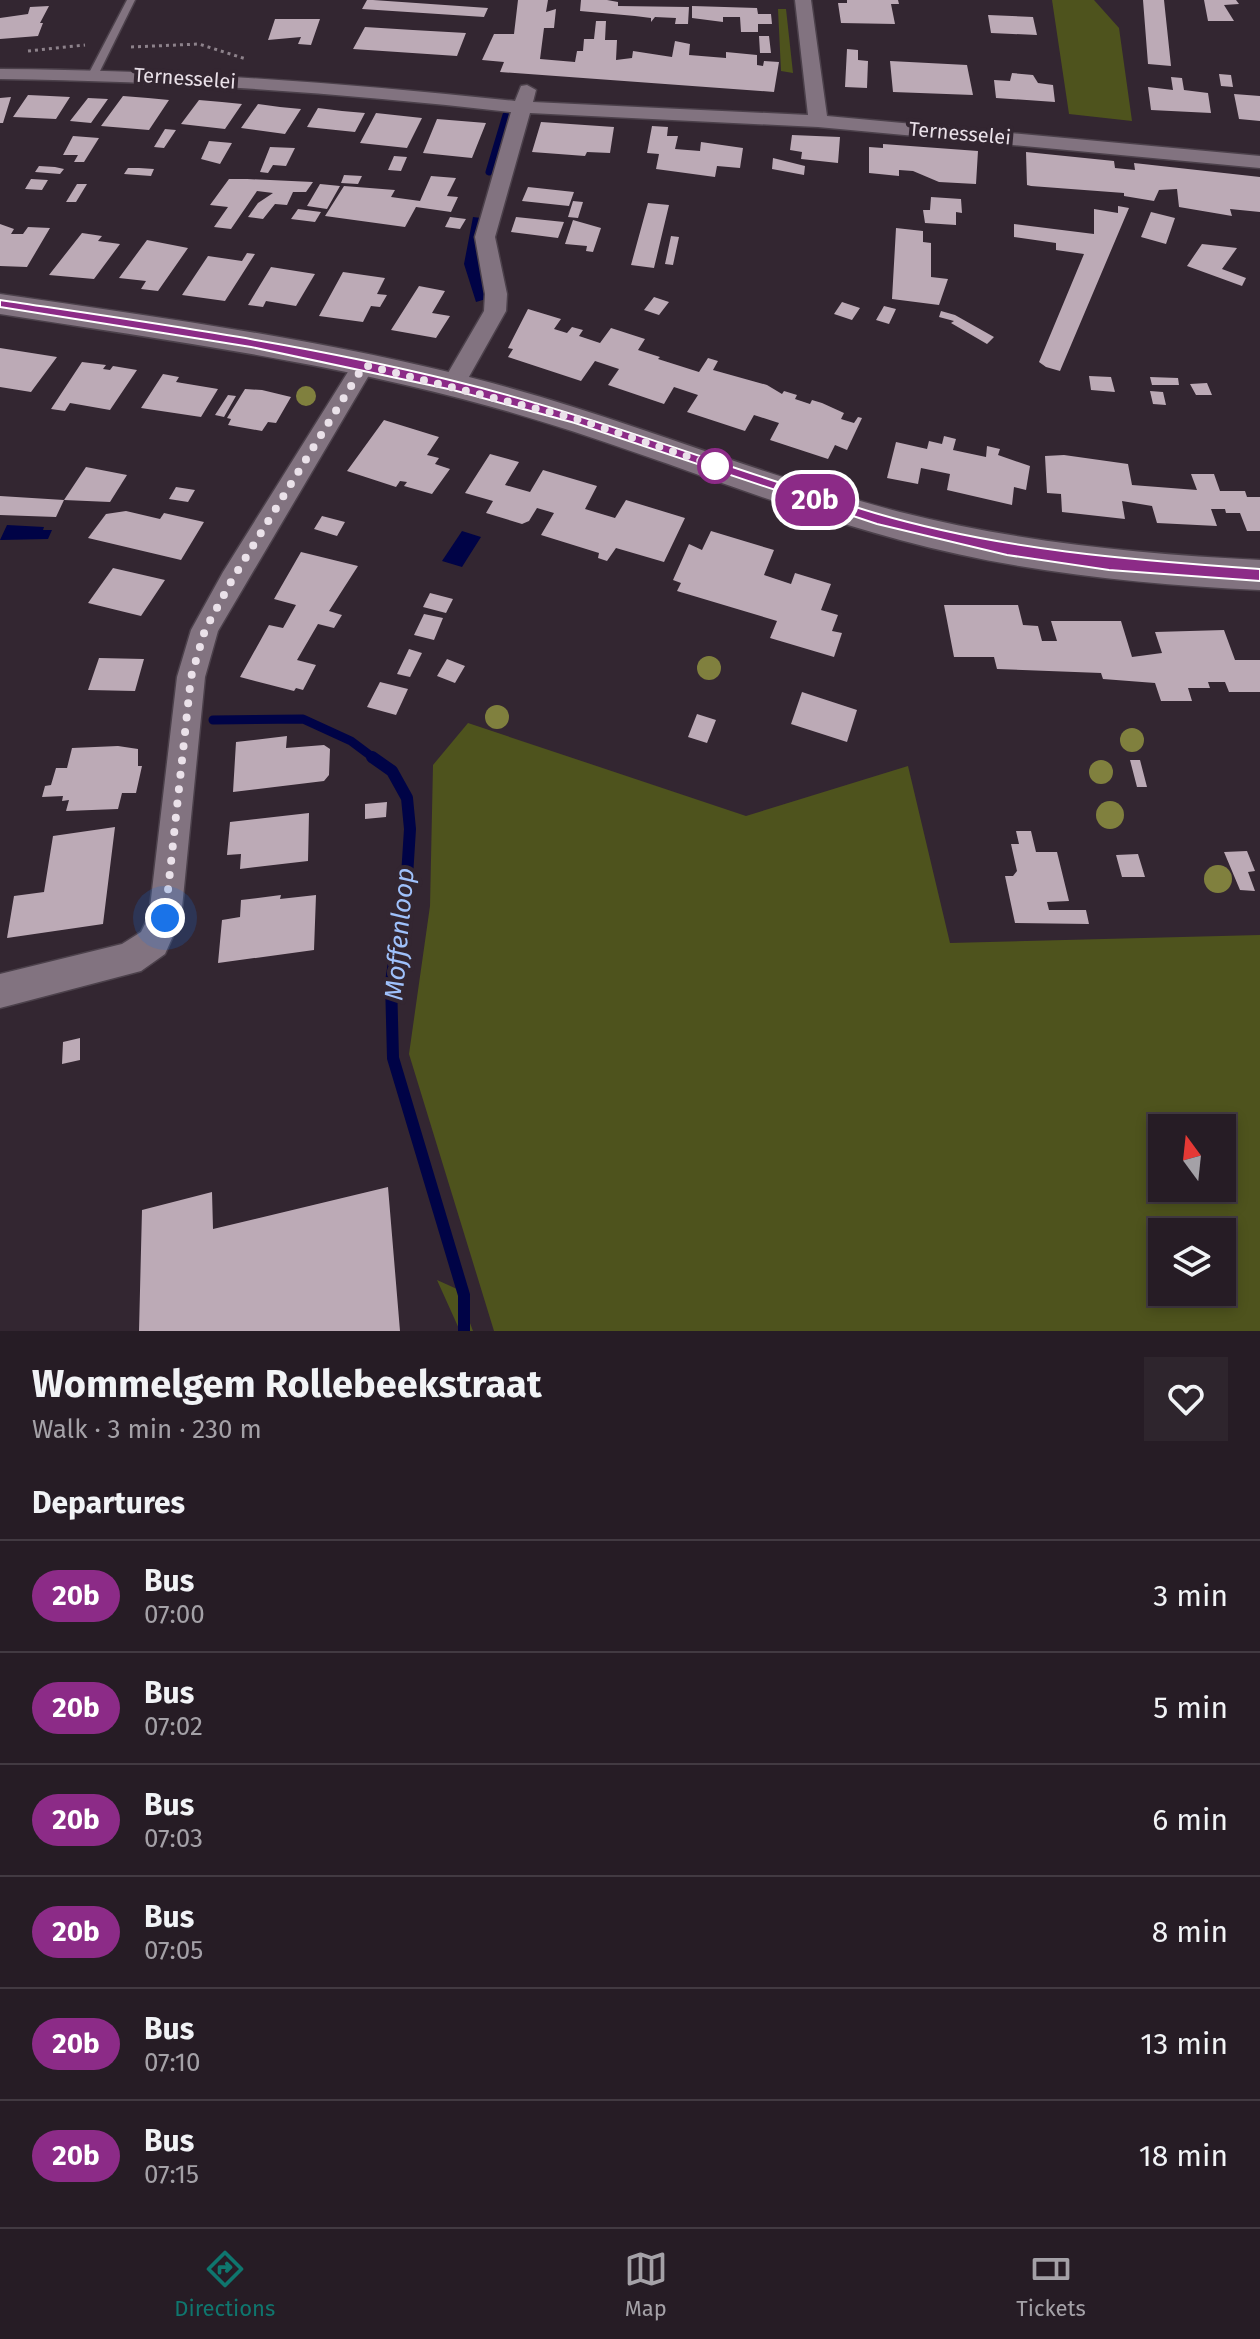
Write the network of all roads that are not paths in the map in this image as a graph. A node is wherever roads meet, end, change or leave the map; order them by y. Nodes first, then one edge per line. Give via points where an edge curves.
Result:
1 (131, 0) edge
2 (803, 0) edge
3 (94, 73) junction
4 (0, 74) edge
5 (523, 99) junction
6 (818, 121) junction
7 (1260, 162) edge
8 (0, 304) edge
9 (364, 365) junction
10 (453, 385) junction
11 (1260, 575) edge
12 (0, 991) edge

1 - 3 lane
2 - 6 street
3 - 4 street, Ternesselei
3 - 5 street, Ternesselei
5 - 6 street, Ternesselei
5 - 10 street via 485,237 495,311
6 - 7 street, Ternesselei
8 - 9 street via 251,342
9 - 10 street
9 - 12 street via 232,580 200,644 191,677 165,918 153,943 129,959
10 - 11 street via 577,419 901,526 1007,550 1109,564

